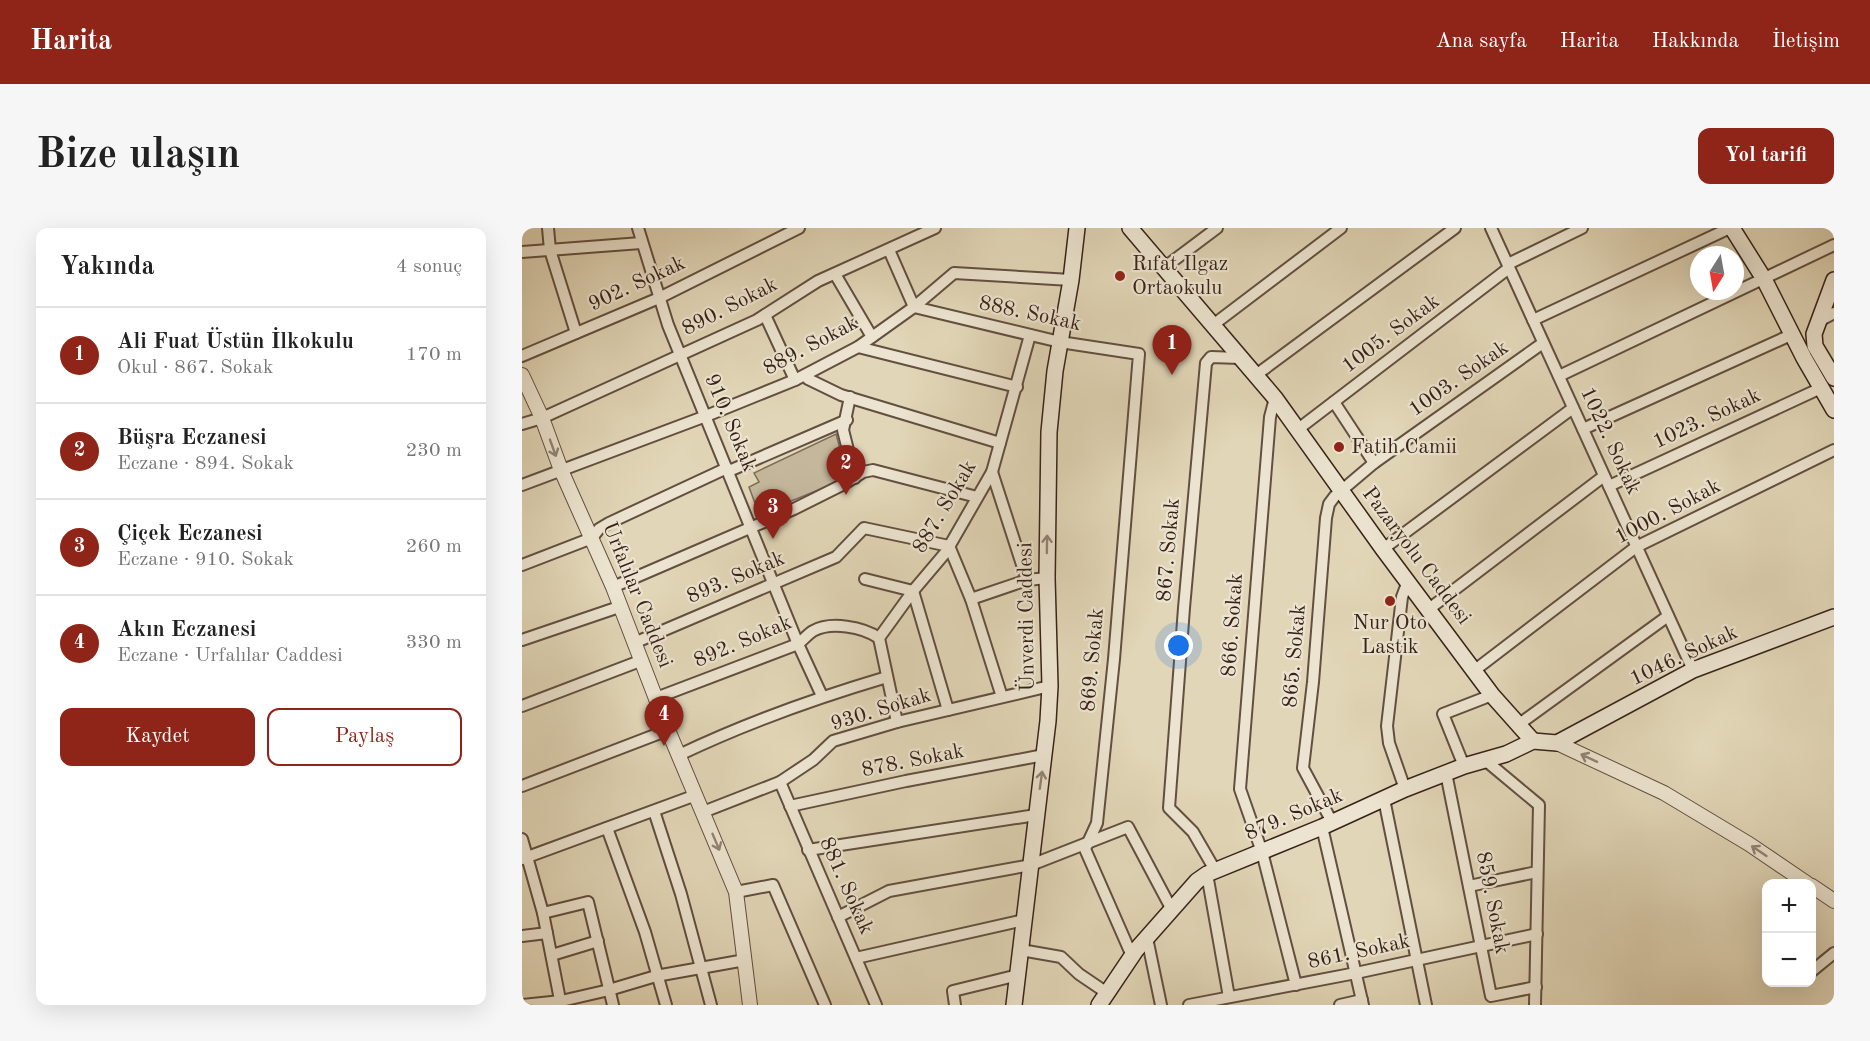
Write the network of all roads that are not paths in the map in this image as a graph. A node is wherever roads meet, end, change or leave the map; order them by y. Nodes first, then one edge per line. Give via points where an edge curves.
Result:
1 (548, 228) edge
2 (799, 228) edge
3 (935, 228) edge
4 (1077, 228) edge
5 (1130, 228) edge
6 (1217, 228) edge
7 (1341, 228) edge
8 (1455, 228) edge
9 (1491, 228) edge
10 (1582, 228) edge
11 (1731, 228) edge
12 (642, 233) edge
13 (1834, 245) edge
14 (550, 250) junction
15 (889, 250) junction
16 (522, 252) edge
17 (1508, 266) junction
18 (1165, 267) junction
19 (835, 274) junction
20 (1764, 279) junction
21 (1071, 280) junction
22 (1834, 280) edge
23 (659, 298) junction
24 (914, 307) junction
25 (1834, 314) edge
26 (765, 315) junction
27 (1533, 320) junction
28 (1817, 322) junction
29 (1213, 325) junction
30 (576, 333) junction
31 (1793, 334) junction
32 (1030, 335) junction
33 (872, 337) junction
34 (1060, 342) junction
35 (1544, 343) junction
36 (858, 347) junction
37 (1139, 354) joint
38 (680, 355) junction
39 (522, 357) edge
40 (1240, 358) junction
41 (522, 375) edge
42 (1256, 375) junction
43 (1559, 376) junction
44 (800, 378) junction
45 (1834, 378) edge
46 (1017, 387) junction
47 (1821, 388) junction
48 (850, 397) junction
49 (1275, 398) junction
50 (1334, 402) junction
51 (1573, 408) junction
52 (1834, 410) edge
53 (706, 416) junction
54 (542, 418) junction
55 (847, 420) junction
56 (522, 424) edge
57 (1583, 429) junction
58 (1297, 430) junction
59 (1000, 443) junction
60 (1834, 450) edge
61 (1374, 463) junction
62 (728, 469) junction
63 (561, 470) junction
64 (992, 472) junction
65 (855, 478) junction
66 (1606, 481) junction
67 (522, 485) edge
68 (1341, 491) junction
69 (977, 497) junction
70 (752, 526) junction
71 (592, 538) junction
72 (950, 546) junction
73 (1636, 547) junction
74 (1383, 549) junction
75 (522, 565) edge
76 (1047, 578) junction
77 (865, 579) dead end
78 (1027, 580) junction
79 (1408, 581) junction
80 (775, 583) junction
81 (613, 587) junction
82 (913, 591) junction
83 (971, 599) junction
84 (620, 607) junction
85 (1429, 609) junction
86 (1668, 616) junction
87 (1834, 617) edge
88 (879, 638) junction
89 (522, 640) edge
90 (633, 643) junction
91 (798, 644) junction
92 (640, 661) junction
93 (1474, 670) junction
94 (1693, 670) junction
95 (887, 677) junction
96 (1050, 686) junction
97 (1492, 695) junction
98 (822, 696) junction
99 (1002, 697) junction
100 (656, 698) junction
101 (522, 706) edge
102 (948, 710) junction
103 (897, 722) junction
104 (1518, 725) junction
105 (668, 730) junction
106 (1533, 741) junction
107 (1557, 743) junction
108 (679, 755) junction
109 (1044, 755) junction
110 (1485, 760) junction
111 (1464, 766) junction
112 (1446, 773) junction
113 (780, 782) junction
114 (522, 786) edge
115 (1406, 789) junction
116 (696, 795) junction
117 (1384, 799) junction
118 (790, 806) junction
119 (654, 811) junction
120 (703, 812) junction
121 (1036, 814) junction
122 (1327, 824) junction
123 (607, 828) junction
124 (522, 838) edge
125 (1090, 842) junction
126 (808, 850) junction
127 (1262, 852) junction
128 (525, 858) edge
129 (1031, 865) junction
130 (1211, 872) junction
131 (1538, 872) junction
132 (1801, 879) edge
133 (1469, 886) junction
134 (1816, 889) edge
135 (736, 892) junction
136 (1834, 901) edge
137 (1171, 908) junction
138 (543, 913) junction
139 (838, 917) junction
140 (1024, 920) junction
141 (547, 933) junction
142 (1537, 934) junction
143 (522, 936) edge
144 (1147, 938) junction
145 (598, 941) junction
146 (1480, 945) junction
147 (1021, 950) junction
148 (1834, 953) edge
149 (552, 955) junction
150 (1132, 956) junction
151 (856, 958) junction
152 (1418, 959) junction
153 (745, 960) junction
154 (701, 968) junction
155 (1816, 968) edge
156 (1356, 973) junction
157 (1018, 975) junction
158 (657, 976) junction
159 (1296, 985) junction
160 (1536, 987) junction
161 (609, 990) junction
162 (1229, 997) junction
163 (1103, 999) edge
164 (561, 1003) edge
165 (1362, 1003) edge
166 (822, 1004) edge
167 (522, 1005) edge
168 (613, 1005) edge
169 (666, 1005) edge
170 (711, 1005) edge
171 (750, 1005) edge
172 (876, 1005) edge
173 (955, 1005) edge
174 (1014, 1005) edge
175 (1161, 1005) edge
176 (1189, 1005) edge
177 (1340, 1005) edge
178 (1426, 1005) edge
179 (1535, 1005) edge

1 - 14 street
2 - 23 street, 902. Sokak
3 - 15 street, 890. Sokak
4 - 21 main road, Ünverdi Caddesi
5 - 18 main road, Pazaryolu Caddesi
6 - 18 street
7 - 29 street
8 - 42 street
9 - 17 street, 1022. Sokak
10 - 17 street, 1005. Sokak
11 - 20 main road
11 - 27 street
12 - 14 street
12 - 23 street, 910. Sokak
13 - 20 street
14 - 16 street
14 - 30 street
15 - 19 street, 890. Sokak
15 - 24 street
17 - 27 street, 1022. Sokak
17 - 50 street, 1005. Sokak
18 - 29 main road, Pazaryolu Caddesi
19 - 26 street, 890. Sokak
19 - 33 street
20 - 31 main road
20 - 43 street
21 - 24 street, 889. Sokak via 954,273
21 - 34 main road, Ünverdi Caddesi
22 - 28 main road
23 - 30 street, 902. Sokak
23 - 38 street, 910. Sokak
24 - 32 street, 888. Sokak
24 - 33 street, 889. Sokak
25 - 28 street
26 - 38 street, 890. Sokak
26 - 44 street
27 - 35 street, 1022. Sokak
28 - 45 main road via 1815,346
29 - 40 main road, Pazaryolu Caddesi
30 - 39 street, 902. Sokak
31 - 47 main road
31 - 57 street
32 - 34 street, 888. Sokak
32 - 46 street, 887. Sokak
33 - 36 street, 889. Sokak
34 - 37 street, 888. Sokak
76 -> 34 main road, Ünverdi Caddesi via 1049,432
35 - 43 street, 1022. Sokak
35 - 61 street, 1003. Sokak
36 - 44 street, 889. Sokak
36 - 46 street
37 - 125 street, 869. Sokak via 1114,659 1097,823
38 - 53 street, 910. Sokak
38 - 54 street, 890. Sokak
40 - 42 main road, Pazaryolu Caddesi
40 - 130 street, 867. Sokak via 1211,357 1206,363 1169,808 1193,831
41 - 54 street, Urfalılar Caddesi
42 - 49 main road, Pazaryolu Caddesi
43 - 51 street, 1022. Sokak
44 - 48 street
44 - 53 street, 889. Sokak
46 - 59 street, 887. Sokak
47 - 52 main road
47 - 66 street, 1023. Sokak
48 - 55 street
48 - 59 street
49 - 58 main road, Pazaryolu Caddesi
49 - 127 street, 866. Sokak via 1269,429 1240,789
50 - 58 street, 1005. Sokak
50 - 61 street
51 - 57 street, 1022. Sokak
51 - 74 street
53 - 62 street, 910. Sokak
53 - 63 street, 889. Sokak
54 - 56 street, 890. Sokak
54 -> 63 street, Urfalılar Caddesi
55 - 62 street
55 - 65 street via 843,430
57 - 66 street, 1022. Sokak
58 - 68 main road, Pazaryolu Caddesi
59 - 64 street, 887. Sokak
60 - 73 street, 1000. Sokak
61 - 68 street, 1003. Sokak
62 - 70 street, 910. Sokak
62 - 71 street via 609,523
63 - 67 street, 889. Sokak
63 - 71 street, Urfalılar Caddesi
64 - 69 street, 887. Sokak
64 - 78 street
65 - 69 street via 873,470
65 - 70 street
66 - 73 street, 1022. Sokak
66 - 85 street, 1023. Sokak
68 - 74 main road, Pazaryolu Caddesi
68 - 122 street, 865. Sokak via 1329,504 1326,518 1303,768
69 - 72 street, 887. Sokak
70 - 80 street, 910. Sokak
70 - 81 street
71 - 75 street
71 - 81 street, Urfalılar Caddesi
72 - 80 street, 893. Sokak via 864,528 836,557
72 - 82 street, 887. Sokak
72 - 83 street
73 - 86 street, 1022. Sokak
73 - 93 street, 1000. Sokak
74 - 79 main road, Pazaryolu Caddesi
76 - 78 street
76 - 96 main road, Ünverdi Caddesi
77 - 82 street
78 - 83 street
79 - 85 main road, Pazaryolu Caddesi
79 - 115 street via 1402,597 1387,726
80 - 90 street, 893. Sokak
80 - 91 street, 910. Sokak
81 - 84 street, Urfalılar Caddesi
82 - 88 street, 887. Sokak
82 - 102 street
83 - 99 street
84 - 89 street
84 - 90 street, Urfalılar Caddesi
85 - 93 main road, Pazaryolu Caddesi
86 - 94 street, 1022. Sokak
86 - 104 street
87 - 94 main road, 1046. Sokak
88 - 91 street, 892. Sokak via 870,631 829,626 813,631
88 - 95 street
90 - 92 street, Urfalılar Caddesi
91 - 98 street, 910. Sokak
91 - 100 street, 892. Sokak
92 - 100 street, Urfalılar Caddesi
92 - 101 street
93 - 97 main road, Pazaryolu Caddesi
94 - 107 main road, 1046. Sokak
95 - 98 street
95 - 103 street
96 - 99 street, 930. Sokak
96 - 109 main road, Ünverdi Caddesi
97 - 104 main road, Pazaryolu Caddesi
97 - 111 street via 1443,714
98 - 108 street
99 - 102 street, 930. Sokak
100 - 105 street, Urfalılar Caddesi
102 - 103 street, 930. Sokak
103 - 113 street, 930. Sokak via 833,741
104 - 106 main road, Pazaryolu Caddesi
105 - 108 street, Urfalılar Caddesi
105 - 114 street
106 - 107 main road
106 - 110 main road, 879. Sokak
132 -> 107 street via 1664,793
108 - 116 street, Urfalılar Caddesi
109 - 118 street, 878. Sokak
121 -> 109 main road, Ünverdi Caddesi
110 - 111 main road, 879. Sokak
110 - 131 street via 1539,805
111 - 112 main road, 879. Sokak
112 - 115 main road, 879. Sokak
112 - 133 street, 859. Sokak
113 - 118 street, 881. Sokak
113 - 120 street, 930. Sokak
115 - 117 main road, 879. Sokak
116 - 119 street
116 - 120 street, Urfalılar Caddesi
117 - 122 main road, 879. Sokak
117 - 152 street
118 - 126 street, 881. Sokak
119 - 123 street
119 - 154 street
120 -> 135 street, Urfalılar Caddesi
121 - 126 street
121 - 129 main road, Ünverdi Caddesi
122 - 127 main road, 879. Sokak
122 - 156 street, 865. Sokak
123 - 128 street
123 - 158 street via 634,898
124 - 128 street
125 - 129 street
125 - 137 street via 1128,827
125 - 150 street, 869. Sokak via 1085,849
126 - 139 street, 881. Sokak
127 - 130 main road, 879. Sokak
127 - 159 street, 866. Sokak
128 - 138 street
129 - 139 street via 889,891
129 - 140 main road, Ünverdi Caddesi
130 - 137 main road, 879. Sokak
130 - 162 street
131 - 133 street
131 - 142 street
133 - 146 street, 859. Sokak
134 - 136 street
135 - 153 street, Urfalılar Caddesi
135 - 166 street via 773,885
137 - 144 main road, 879. Sokak
138 - 141 street
138 - 145 street via 588,902
139 - 151 street, 881. Sokak
140 - 147 main road, Ünverdi Caddesi
140 - 151 street
141 - 143 street
141 - 149 street
142 - 146 street, 861. Sokak
142 - 160 street
144 - 150 main road, 879. Sokak
144 - 175 street
145 - 149 street
145 - 161 street
146 - 152 street, 861. Sokak
146 - 160 street, 859. Sokak via 1491,996
147 - 157 main road, Ünverdi Caddesi
147 - 163 street via 1061,957
148 - 155 street
149 - 164 street
150 - 163 main road, 879. Sokak
151 - 172 street, 881. Sokak
152 - 156 street, 861. Sokak
152 - 178 street
153 - 154 street
153 - 171 street, Urfalılar Caddesi
154 - 158 street
154 - 170 street
156 - 159 street, 861. Sokak
156 - 165 street, 865. Sokak
157 - 173 street via 953,991
157 - 174 main road, Ünverdi Caddesi
158 - 161 street
158 - 169 street
159 - 162 street, 861. Sokak
160 - 179 street
161 - 164 street
161 - 168 street
162 - 176 street, 861. Sokak
164 - 167 street
165 - 177 street

